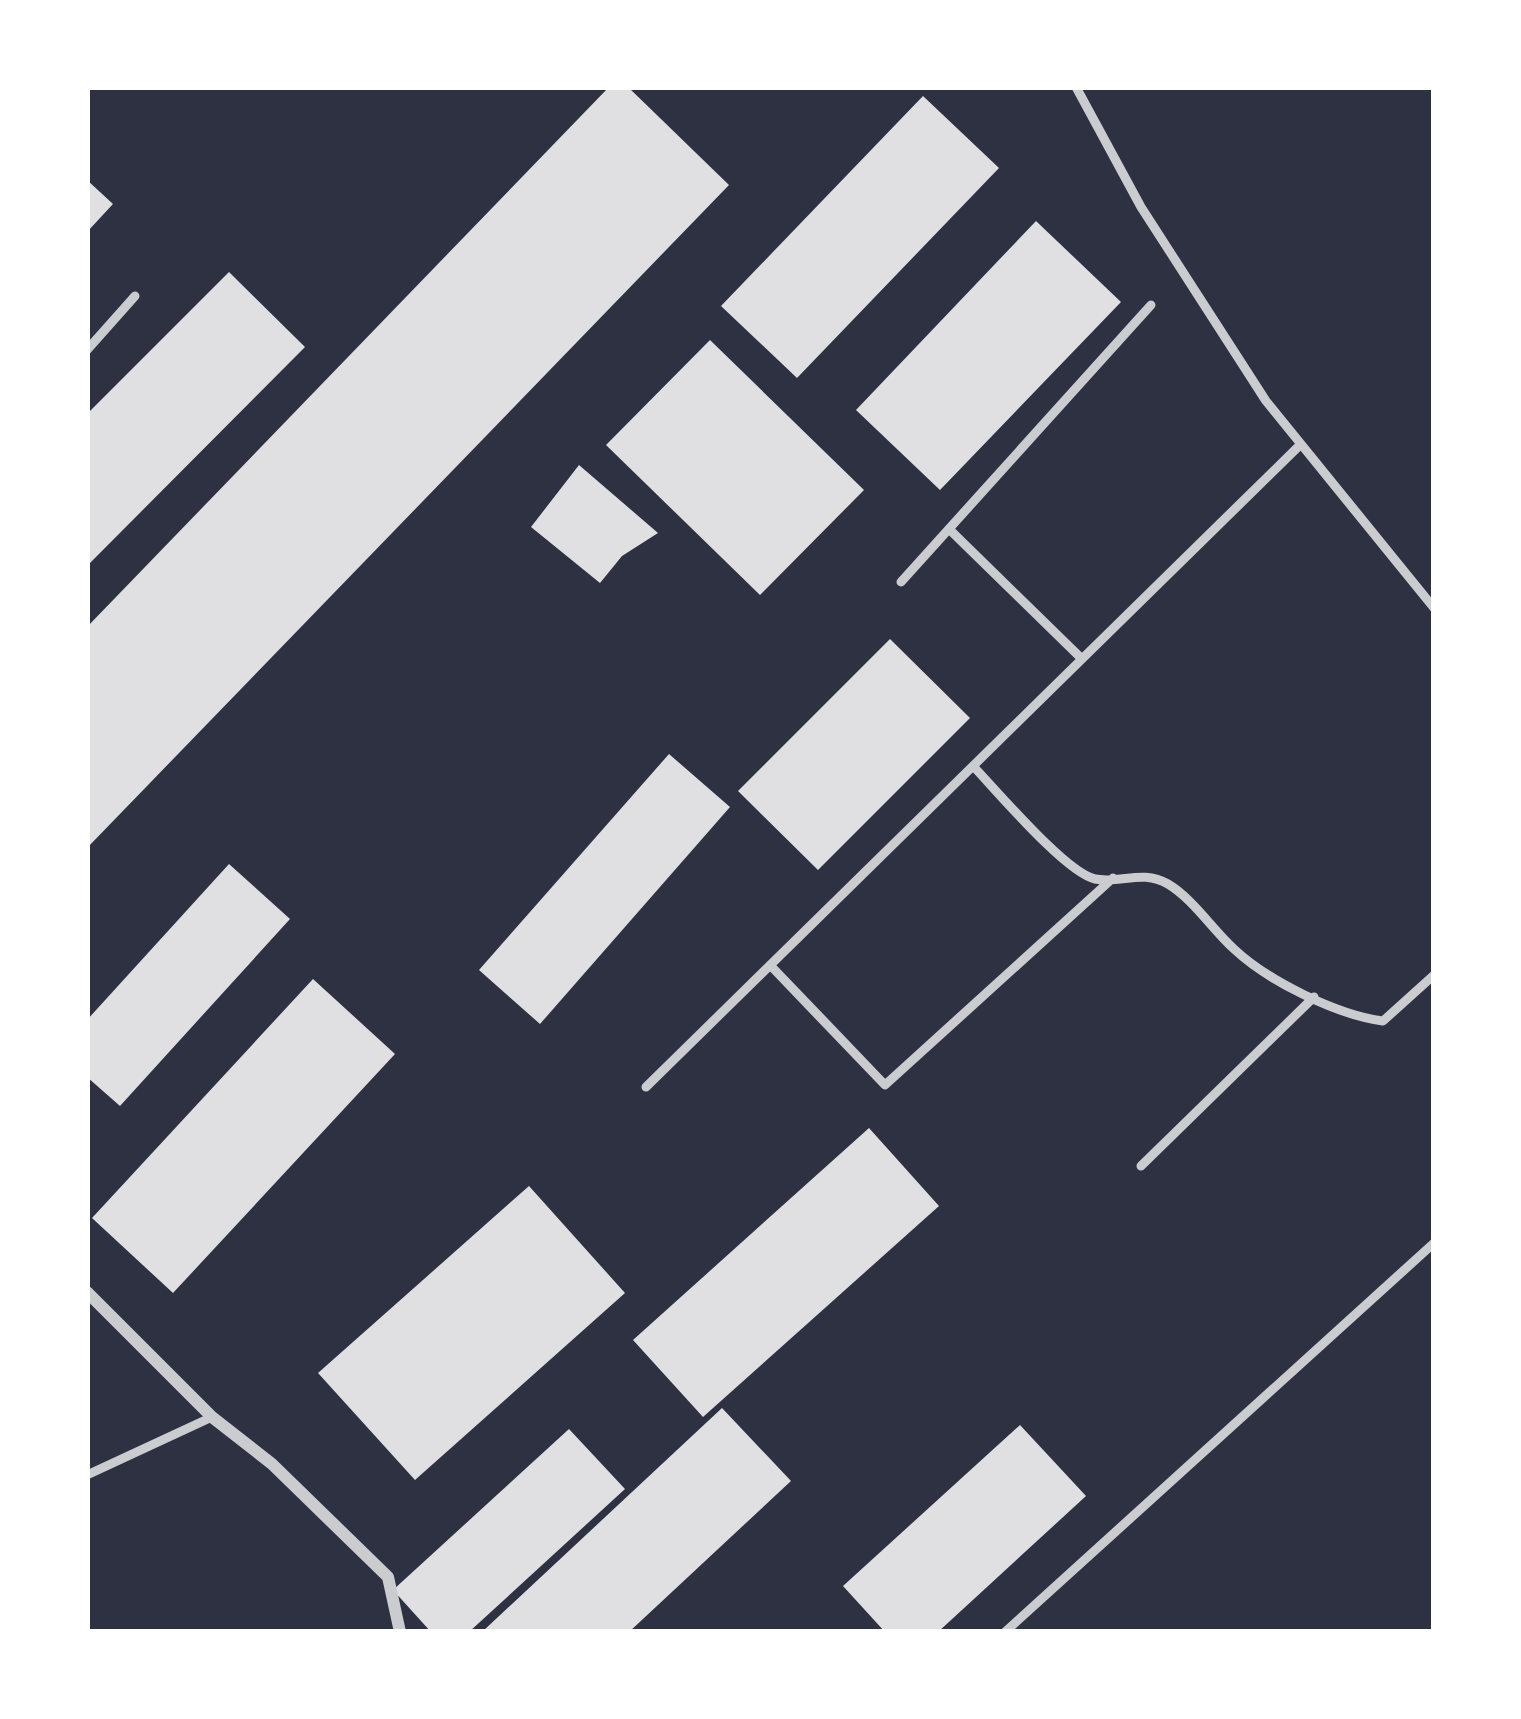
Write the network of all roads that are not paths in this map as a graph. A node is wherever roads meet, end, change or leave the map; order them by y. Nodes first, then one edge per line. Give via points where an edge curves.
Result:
1 (1076, 87) edge
2 (135, 296) dead end
3 (1151, 304) dead end
4 (87, 350) edge
5 (1301, 444) junction
6 (949, 529) junction
7 (901, 582) dead end
8 (1434, 608) edge
9 (1082, 658) junction
10 (973, 766) junction
11 (1114, 878) junction
12 (770, 965) junction
13 (1434, 975) edge
14 (1314, 998) junction
15 (646, 1087) dead end
16 (1141, 1166) dead end
17 (1434, 1243) edge
18 (87, 1292) edge
19 (212, 1417) junction
20 (87, 1475) edge
21 (400, 1632) edge
22 (1005, 1632) edge

1 - 5 lane via 1141,207
2 - 4 lane
3 - 6 lane
5 - 8 lane
5 - 9 lane
6 - 7 lane
6 - 9 lane
9 - 10 lane
10 - 11 lane via 1073,868
10 - 12 lane
11 - 12 lane via 885,1085
11 - 14 lane via 1146,874 1171,886 1238,953
12 - 15 lane
13 - 14 lane via 1383,1021
14 - 16 lane
17 - 22 lane
18 - 19 street
19 - 20 lane
19 - 21 street via 388,1577

